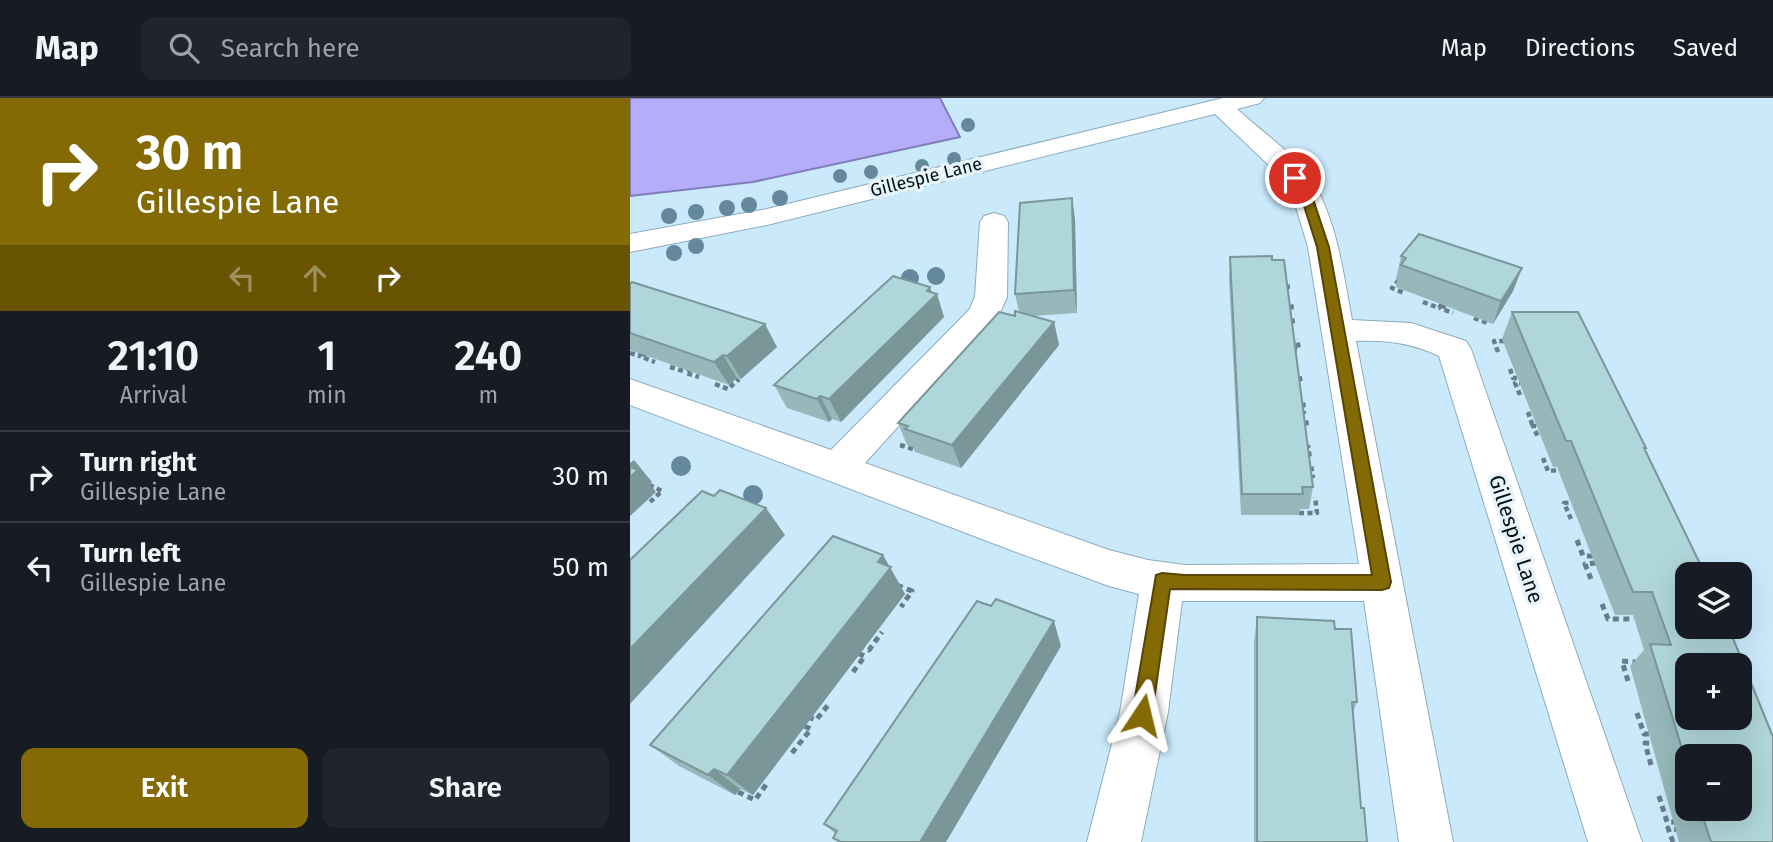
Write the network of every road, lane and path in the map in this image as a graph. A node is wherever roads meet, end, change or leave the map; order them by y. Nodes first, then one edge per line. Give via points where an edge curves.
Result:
1 (1236, 102) edge
2 (994, 222) dead end
3 (630, 243) edge
4 (1399, 280) dead end
5 (1279, 281) edge
6 (1289, 289) edge
7 (1404, 293) dead end
8 (1291, 302) edge
9 (1423, 302) dead end
10 (1274, 312) edge
11 (1493, 312) edge
12 (1453, 313) dead end
13 (1283, 316) edge
14 (1474, 318) dead end
15 (1293, 325) edge
16 (1340, 331) junction
17 (1297, 339) edge
18 (1520, 341) edge
19 (1289, 349) edge
20 (1498, 352) dead end
21 (630, 353) edge
22 (655, 362) edge
23 (670, 367) edge
24 (1510, 369) dead end
25 (1290, 373) edge
26 (699, 377) edge
27 (1533, 378) edge
28 (739, 379) dead end
29 (1526, 383) dead end
30 (715, 384) edge
31 (1301, 384) edge
32 (630, 391) edge
33 (1520, 395) dead end
34 (1303, 401) edge
35 (1528, 412) dead end
36 (1307, 428) edge
37 (909, 435) edge
38 (1538, 437) dead end
39 (1308, 445) edge
40 (916, 450) edge
41 (1543, 458) dead end
42 (838, 467) junction
43 (1571, 470) edge
44 (1313, 478) edge
45 (649, 485) dead end
46 (1315, 496) edge
47 (650, 502) dead end
48 (1581, 502) dead end
49 (1299, 513) edge
50 (1571, 519) dead end
51 (1577, 540) dead end
52 (1605, 555) dead end
53 (1608, 563) dead end
54 (1591, 579) dead end
55 (1162, 580) junction
56 (1382, 582) junction
57 (896, 584) dead end
58 (1602, 604) dead end
59 (901, 607) dead end
60 (1634, 619) dead end
61 (883, 632) dead end
62 (851, 642) edge
63 (846, 649) edge
64 (1649, 663) edge
65 (853, 672) dead end
66 (1628, 681) dead end
67 (828, 704) dead end
68 (798, 712) edge
69 (1637, 713) dead end
70 (792, 720) edge
71 (1667, 735) dead end
72 (1670, 745) dead end
73 (792, 753) dead end
74 (1651, 765) dead end
75 (768, 782) dead end
76 (738, 792) dead end
77 (1659, 796) dead end
78 (1688, 823) dead end
79 (1690, 831) dead end
80 (1114, 842) edge
81 (1426, 842) edge
82 (1615, 842) edge
83 (1673, 842) edge

1 - 3 street, Gillespie Lane via 767,217
1 - 16 street, Gillespie Lane via 1304,190 1323,247
2 - 42 street via 991,297 983,315
4 - 7 path via 1392,288
5 - 6 path via 1287,281
8 - 10 path via 1292,311
9 - 12 path via 1439,308 1448,297 1442,309
11 - 14 path via 1488,323
13 - 15 path via 1292,316
16 - 56 street, Gillespie Lane
16 - 82 street, Gillespie Lane via 1393,329 1424,335 1454,349
17 - 19 path via 1298,349
18 - 20 path via 1494,341
21 - 22 path via 639,356 652,348 642,357
23 - 26 path via 683,371 696,363 686,373
24 - 27 path via 1513,378
25 - 31 path via 1299,373
28 - 30 path via 728,389
29 - 33 path via 1515,383
32 - 42 street
34 - 36 path via 1304,412 1295,415 1306,418
35 - 38 path via 1532,424 1542,425 1533,426
37 - 40 path via 900,445
39 - 44 path via 1310,459 1300,462 1311,465
41 - 43 path via 1548,471
42 - 55 street via 1109,568
45 - 47 path via 662,491
46 - 49 path via 1317,513
48 - 50 path via 1564,503
51 - 52 path via 1583,556
53 - 54 path via 1585,564
55 - 56 street
55 - 80 street via 1138,739
56 - 81 street, Gillespie Lane
57 - 59 path via 912,591
58 - 60 path via 1608,619
61 - 62 path via 869,650
63 - 65 path via 865,656
64 - 66 path via 1622,661
67 - 68 path via 816,720
69 - 71 path via 1644,734
70 - 73 path via 811,729
72 - 74 path via 1645,743
75 - 76 path via 755,800
77 - 78 path via 1667,822
79 - 83 path via 1668,828

